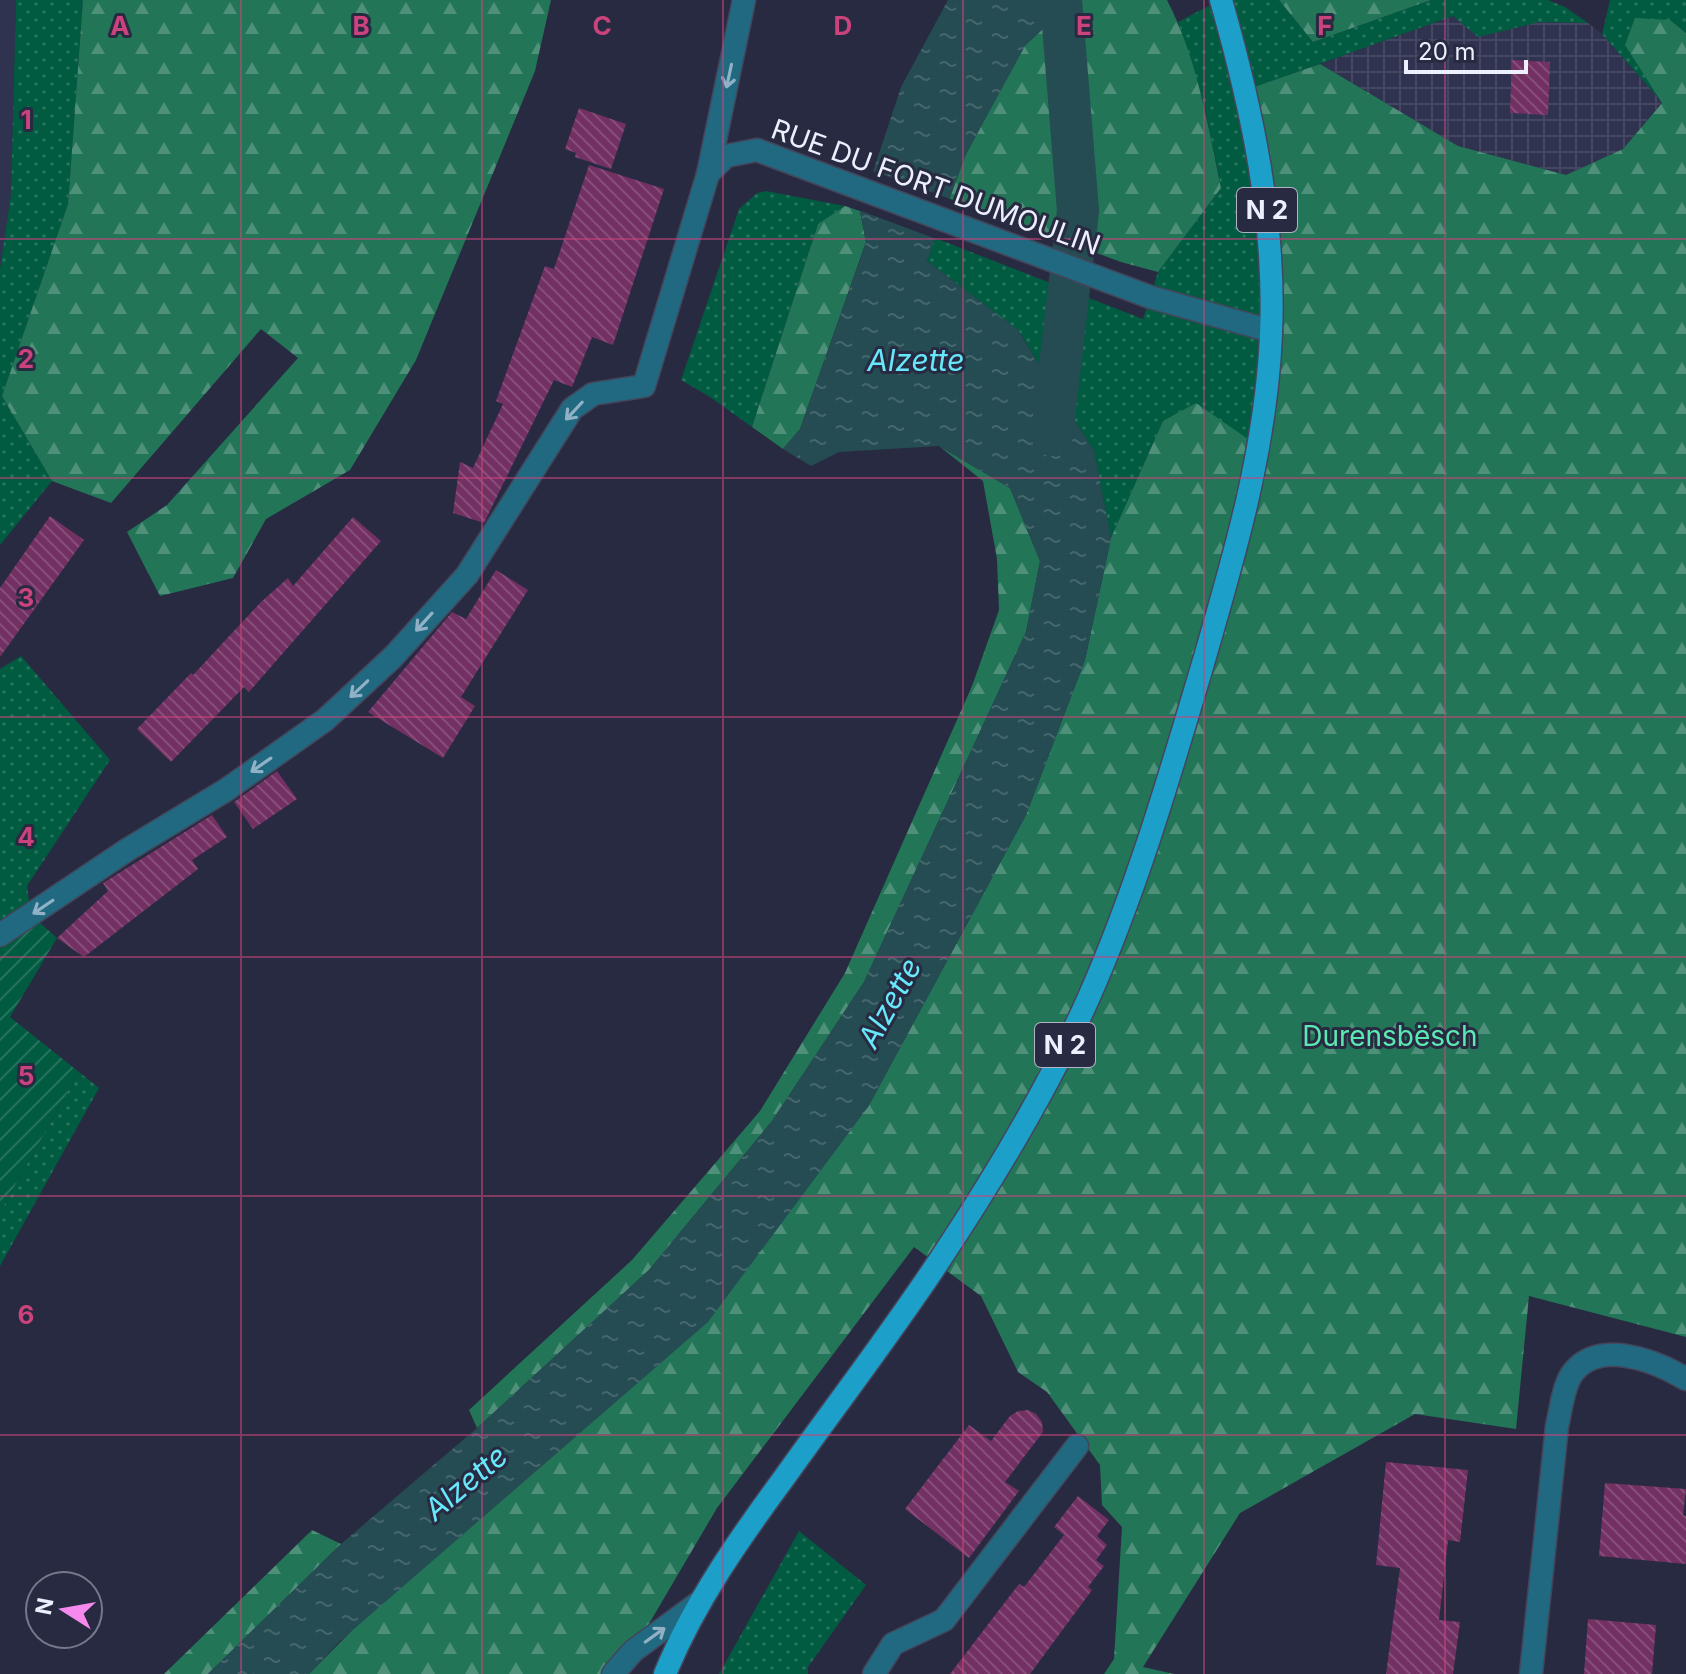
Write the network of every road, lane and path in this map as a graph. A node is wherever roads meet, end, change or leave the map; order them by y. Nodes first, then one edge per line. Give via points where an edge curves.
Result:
1 (744, 0) edge
2 (1221, 0) edge
3 (708, 174) junction
4 (1271, 331) junction
5 (0, 935) edge
6 (1686, 1379) edge
7 (1077, 1446) dead end
8 (701, 1601) junction
9 (613, 1674) edge
10 (665, 1674) edge
11 (874, 1674) edge
12 (1531, 1674) edge

1 -> 3 street
2 - 4 main road, N 2 via 1246,90 1268,215
3 - 4 street, RUE DU FORT DUMOULIN via 726,156 757,150 1150,297
3 -> 5 street via 644,386 593,394 572,409 467,575 393,657 325,720
4 - 8 main road, N 2 via 1259,446 1240,540 1137,876 1088,998 1020,1134 938,1263
6 - 12 street via 1644,1359 1610,1355 1588,1361 1565,1387
7 - 11 street via 944,1620 893,1644
9 -> 8 street via 633,1651
8 - 10 main road, N 2

